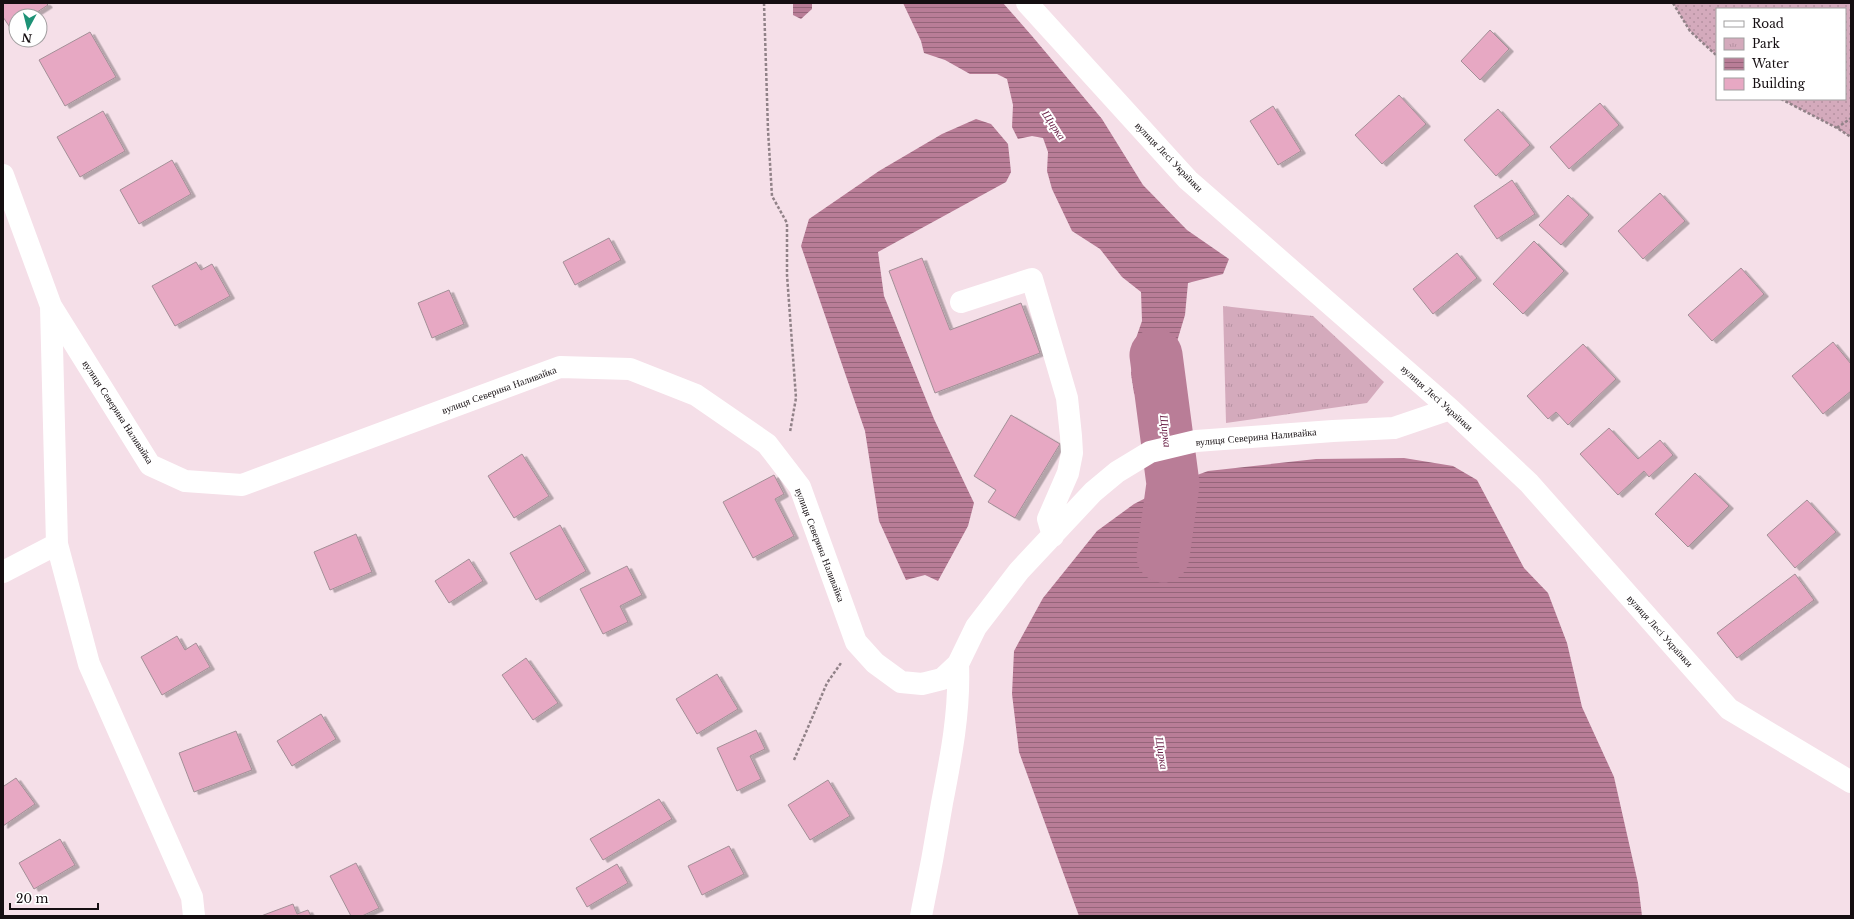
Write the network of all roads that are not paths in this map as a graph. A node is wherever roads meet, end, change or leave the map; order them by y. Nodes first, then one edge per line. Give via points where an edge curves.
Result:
1 (1027, 3) edge
2 (3, 175) edge
3 (961, 302) dead end
4 (51, 306) junction
5 (1450, 409) junction
6 (1053, 536) junction
7 (57, 544) junction
8 (3, 572) edge
9 (958, 664) junction
10 (1851, 782) edge
11 (926, 893) junction
12 (194, 916) edge
13 (921, 916) edge
14 (936, 916) edge

1 - 5 street, вулиця Лесі Українки via 1188,180
2 - 4 street
3 - 6 street via 1032,279 1067,398 1071,436 1072,454 1068,473 1048,519
4 - 7 street
4 - 9 street, вулиця Северина Наливайка via 150,465 185,481 242,485 560,367 630,369 696,395 767,444 800,487 856,642 876,663 900,682 922,684 942,679
5 - 6 street, вулиця Северина Наливайка via 1394,428 1196,441 1150,452 1117,472 1094,492
5 - 10 street, вулиця Лесі Українки via 1529,483 1729,709
6 - 9 street, вулиця Северина Наливайка via 1019,571 976,627
7 - 8 street
7 - 12 street via 89,664 192,897
9 - 11 street via 956,725
11 - 13 street
11 - 14 street

